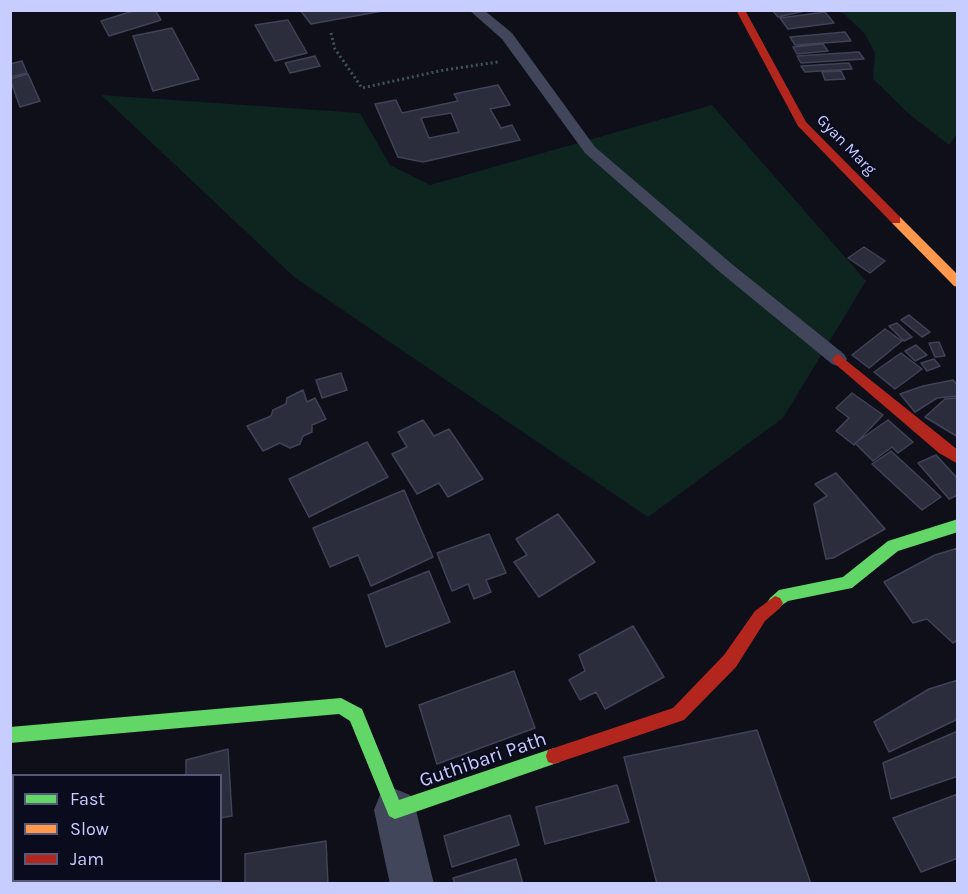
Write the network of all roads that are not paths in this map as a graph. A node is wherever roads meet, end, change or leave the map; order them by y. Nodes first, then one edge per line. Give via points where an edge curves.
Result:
1 (475, 10) edge
2 (740, 10) edge
3 (957, 283) edge
4 (838, 359) joint
5 (957, 458) edge
6 (957, 525) edge
7 (10, 735) edge
8 (395, 810) junction
9 (412, 884) edge

1 - 4 lane via 507,36 590,150
2 - 3 street, Gyan Marg via 802,124
4 - 5 street
6 - 8 street, Guthibari Path via 893,546 847,583 784,595 760,616 730,661 678,714
7 - 8 street via 341,706 356,716
8 - 9 street

